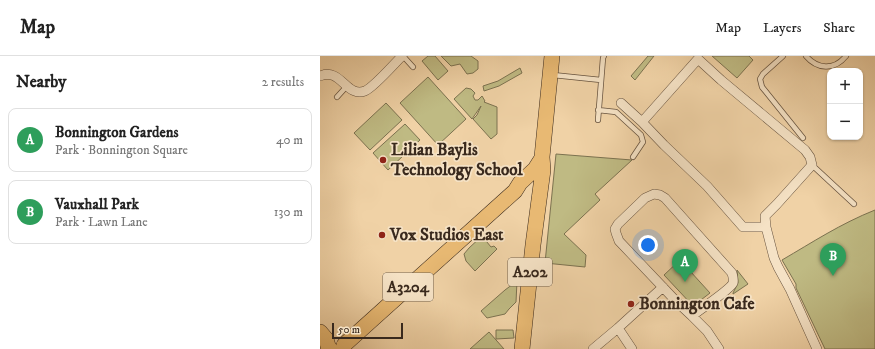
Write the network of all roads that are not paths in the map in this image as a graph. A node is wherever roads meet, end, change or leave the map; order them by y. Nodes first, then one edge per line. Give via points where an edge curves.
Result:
1 (402, 56) edge
2 (552, 56) edge
3 (604, 56) edge
4 (784, 56) edge
5 (806, 56) edge
6 (846, 56) edge
7 (414, 67) dead end
8 (550, 75) junction
9 (320, 76) edge
10 (601, 80) junction
11 (347, 86) junction
12 (337, 97) dead end
13 (621, 104) dead end
14 (598, 110) junction
15 (598, 120) dead end
16 (642, 122) junction
17 (803, 138) dead end
18 (634, 157) dead end
19 (542, 158) junction
20 (812, 165) junction
21 (517, 189) junction
22 (539, 195) junction
23 (854, 204) dead end
24 (766, 227) junction
25 (663, 287) junction
26 (692, 316) junction
27 (618, 328) junction
28 (333, 343) edge
29 (522, 349) edge
30 (593, 349) edge
31 (632, 349) edge
32 (720, 349) edge
33 (817, 349) edge

1 - 7 lane
1 - 11 street via 366,90 356,91
2 - 8 highway, A202
3 - 10 lane
4 - 17 lane via 760,79 762,87
5 - 6 lane via 819,66 828,67 836,65
8 - 10 lane
8 - 19 highway, A202
9 - 11 street via 332,74
10 - 14 lane
11 - 12 lane
13 - 16 street
14 - 15 lane
14 - 18 lane via 616,112 641,135 644,142
16 - 20 street via 698,58 805,150
16 - 24 street via 707,186 743,228
19 - 21 highway, A3204 via 536,169
19 - 22 highway, A202
20 - 23 lane
20 - 24 street via 765,216
21 - 22 highway via 531,190
21 - 28 highway, A3204
22 - 29 highway, A202
24 - 33 street via 774,258 792,291
25 - 26 street
25 - 26 street via 619,241 615,229 645,198 654,194 665,198 734,278 728,289
25 - 27 street
26 - 32 street
27 - 30 street
27 - 31 street

